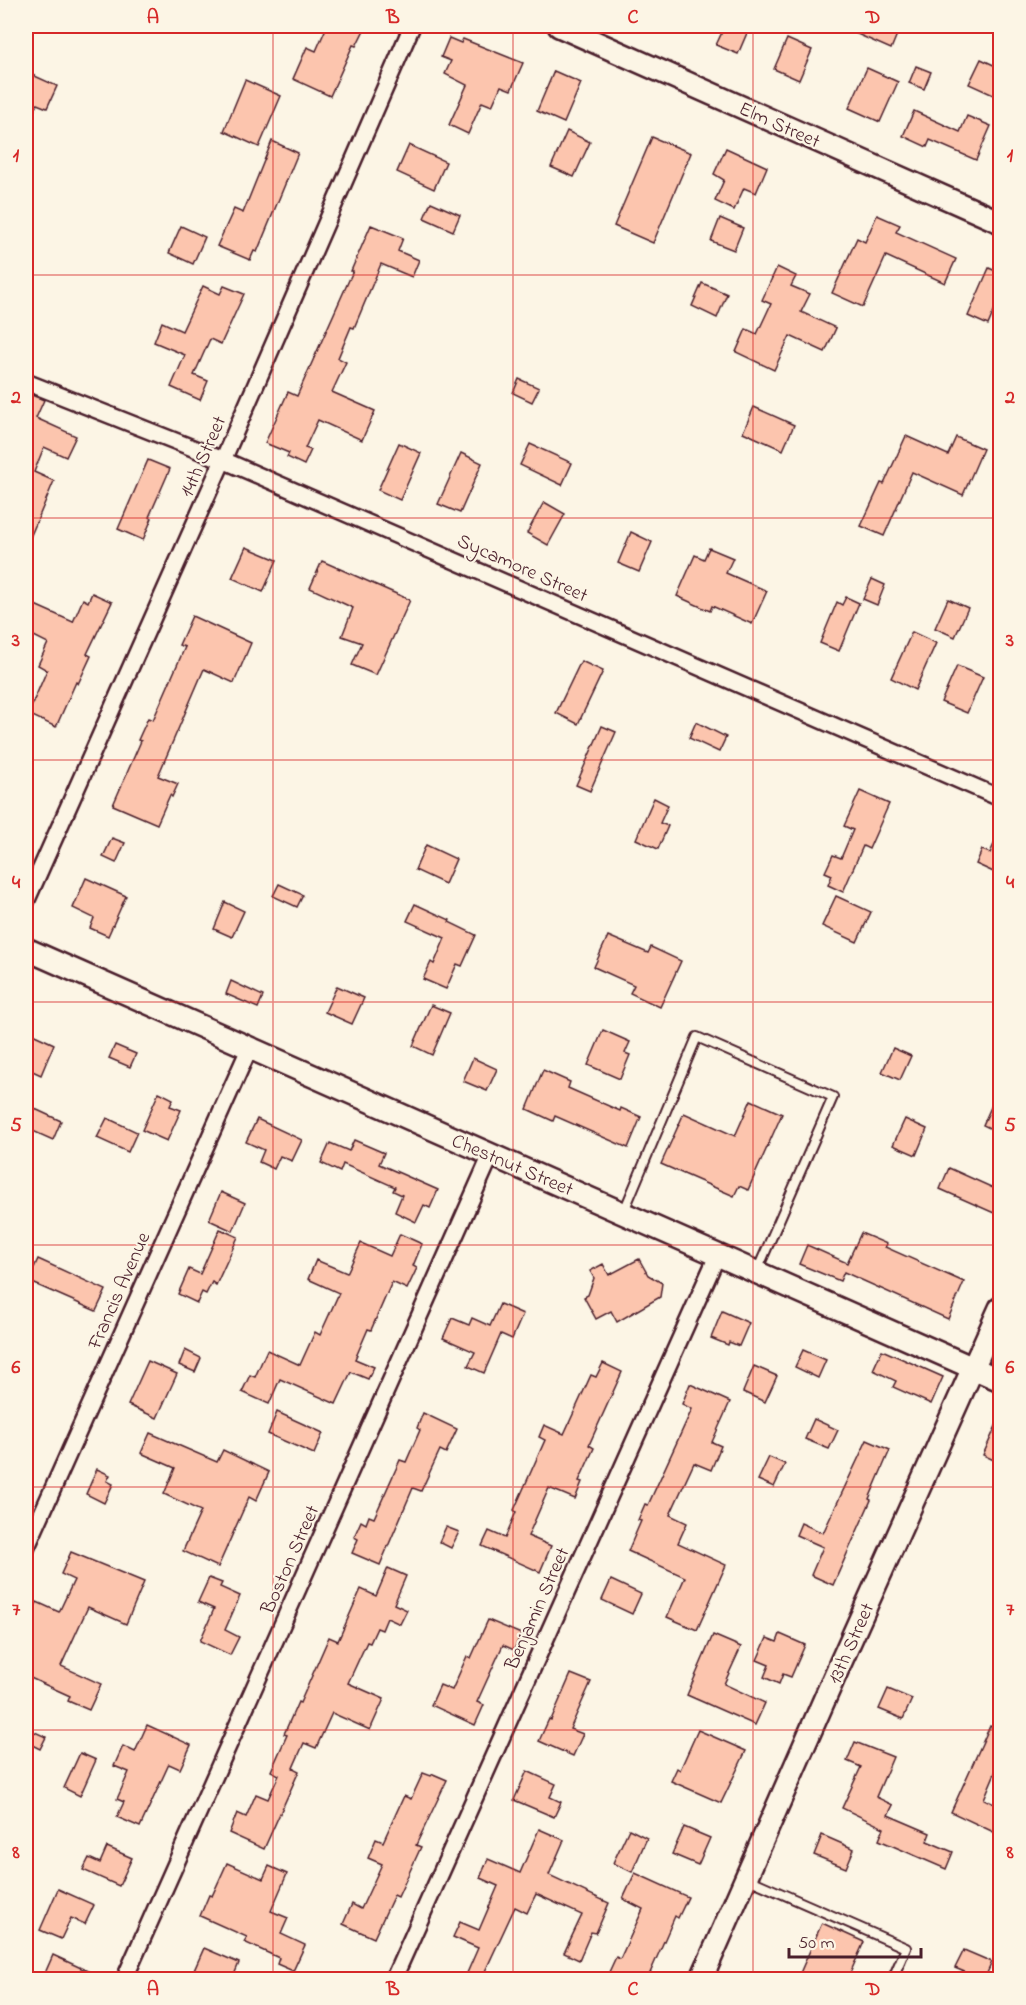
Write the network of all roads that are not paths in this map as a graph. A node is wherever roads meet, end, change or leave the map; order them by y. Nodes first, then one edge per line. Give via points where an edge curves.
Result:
1 (412, 26) edge
2 (559, 26) edge
3 (1000, 222) edge
4 (26, 382) edge
5 (223, 460) junction
6 (1000, 798) edge
7 (26, 902) edge
8 (26, 949) edge
9 (249, 1049) junction
10 (491, 1155) junction
11 (623, 1212) junction
12 (718, 1254) junction
13 (757, 1271) junction
14 (1000, 1308) edge
15 (973, 1367) junction
16 (1000, 1380) edge
17 (30, 1526) edge
18 (26, 1549) edge
19 (745, 1878) junction
20 (124, 1980) edge
21 (393, 1980) edge
22 (701, 1980) edge
23 (892, 1980) edge

1 - 5 street, 14th Street
2 - 3 main road, Elm Street
4 - 5 street, Sycamore Street
5 - 6 street, Sycamore Street
5 - 7 street, 14th Street
8 - 9 main road, Chestnut Street
9 - 10 main road, Chestnut Street
9 - 17 street, Francis Avenue
10 - 11 main road, Chestnut Street
10 - 20 street, Boston Street
11 - 12 main road, Chestnut Street
11 - 13 lane via 697,1037 833,1097
12 - 13 main road, Chestnut Street
12 - 21 street, Benjamin Street
13 - 15 main road, Chestnut Street
14 - 15 main road, 13th Street
15 - 16 main road, Chestnut Street
15 - 19 main road, 13th Street
17 - 18 street, Francis Avenue
19 - 22 main road, 13th Street
19 - 23 lane via 906,1948

